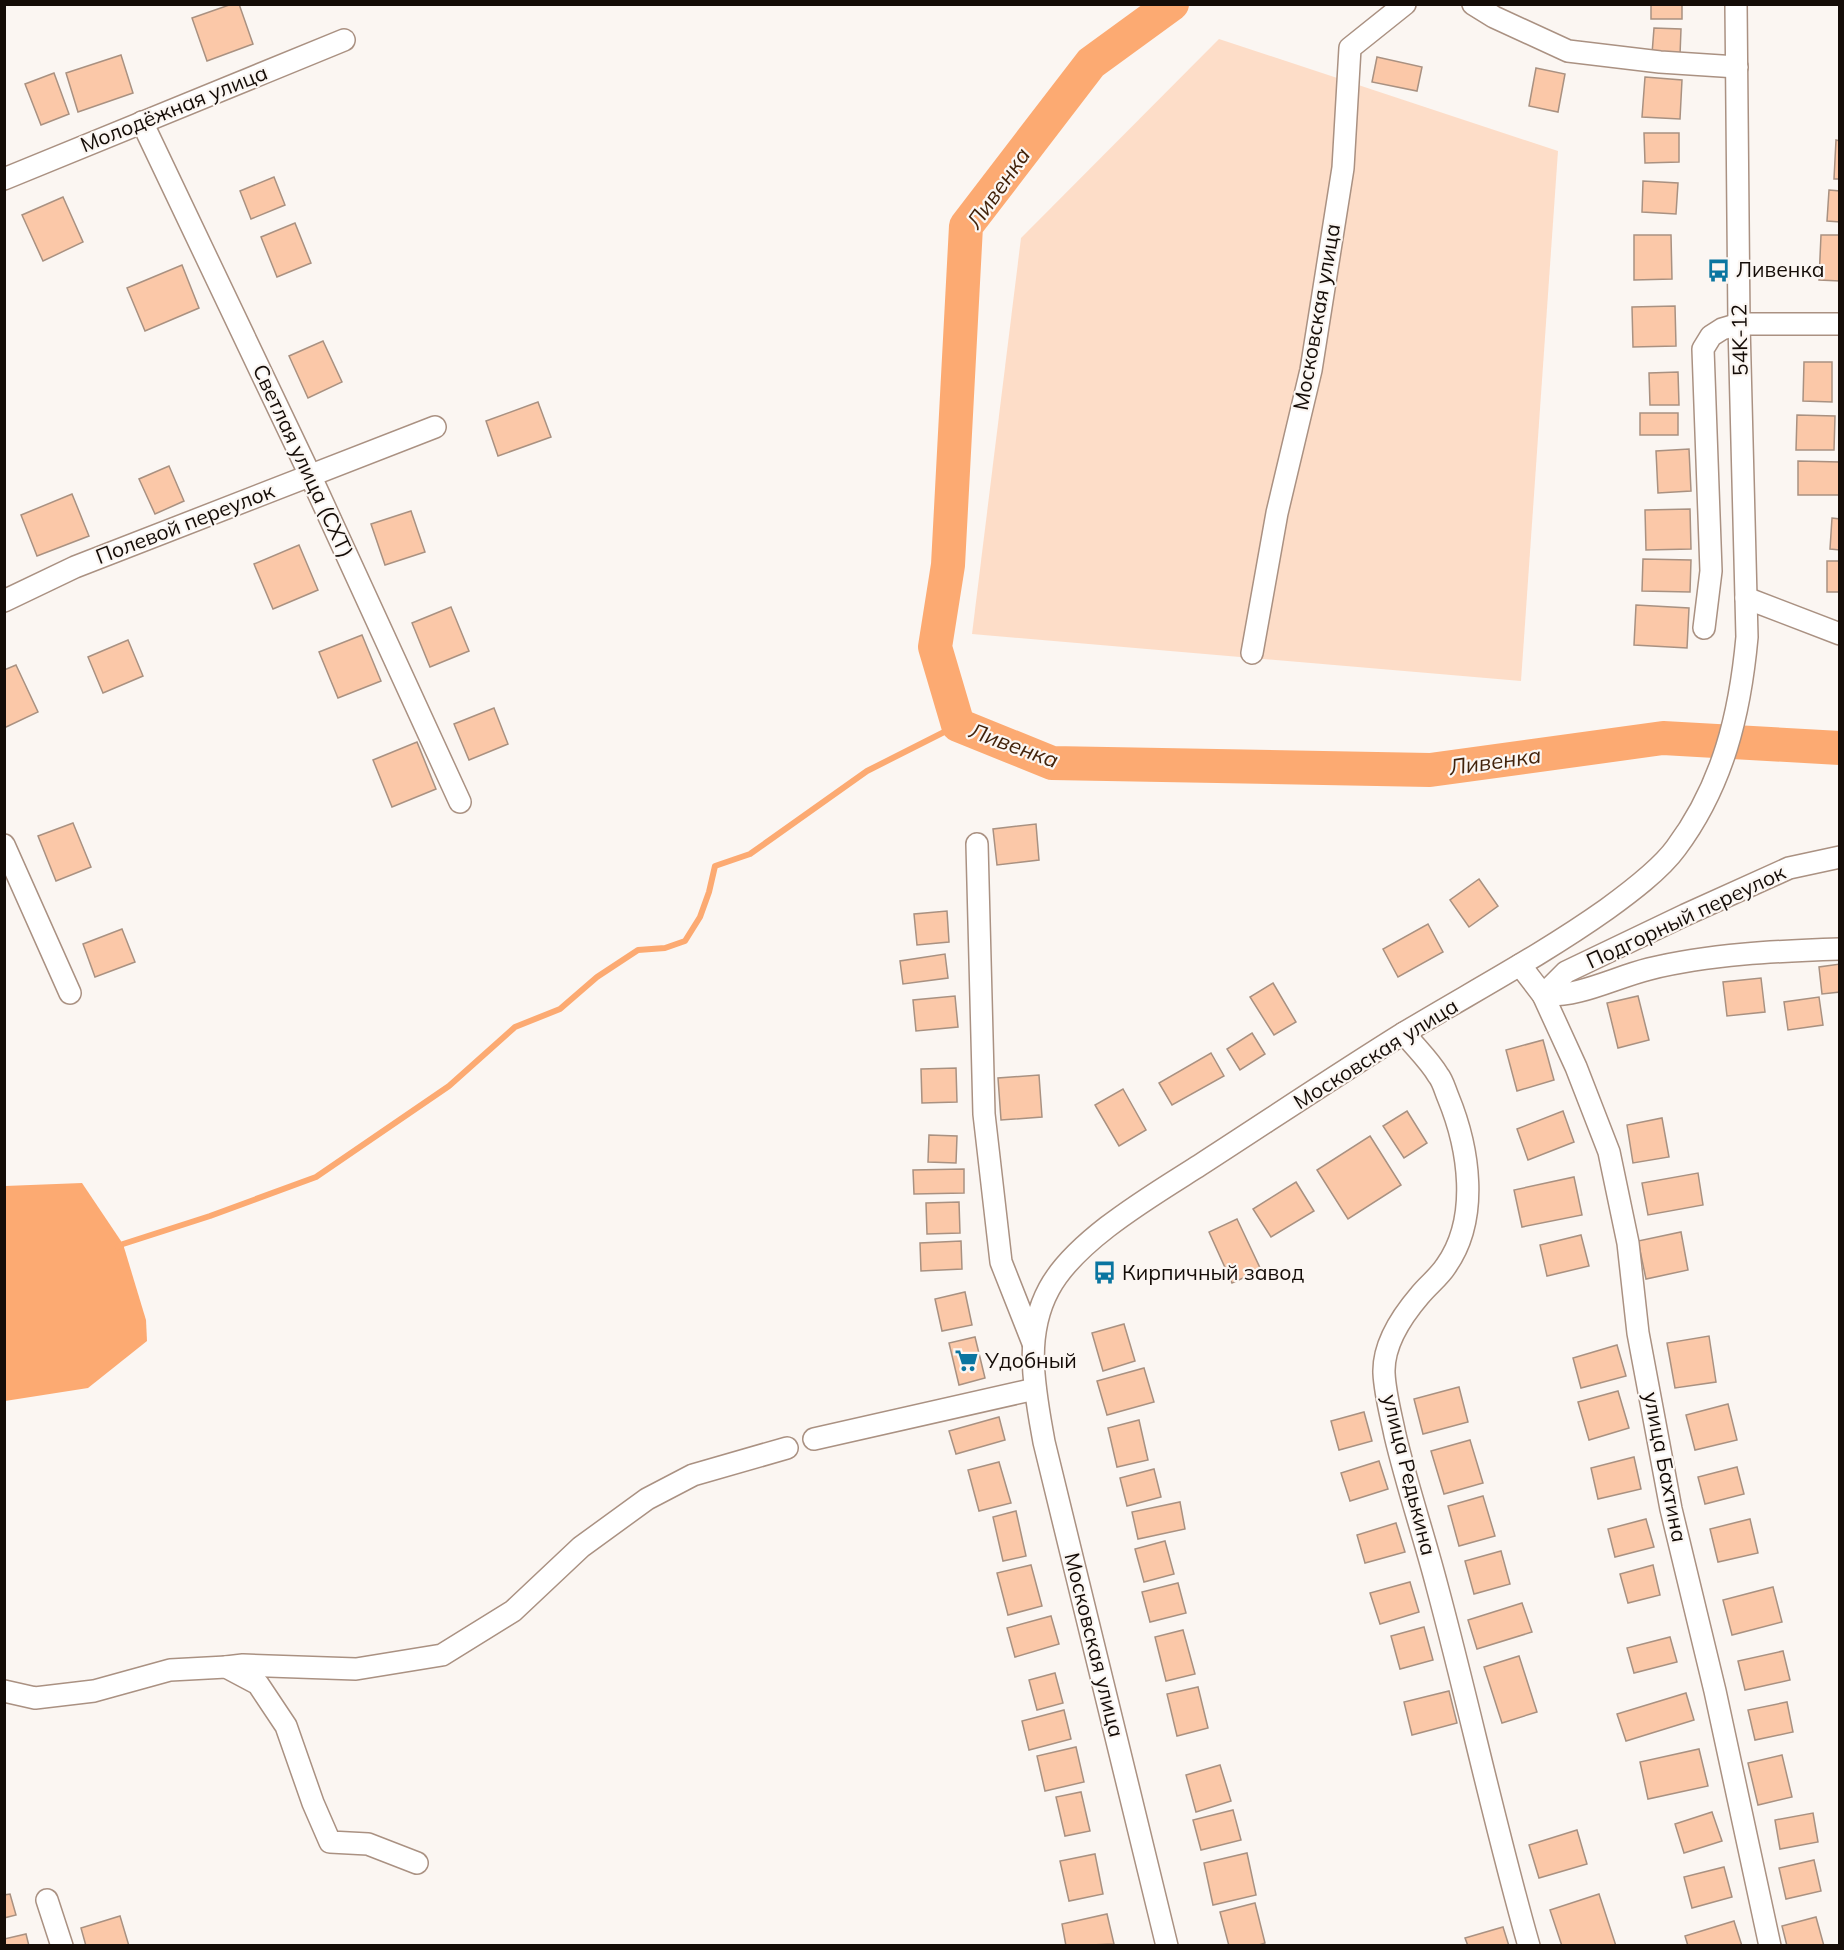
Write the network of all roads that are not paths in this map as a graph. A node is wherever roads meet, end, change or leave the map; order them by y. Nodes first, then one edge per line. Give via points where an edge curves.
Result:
1 (1405, 4) edge
2 (1473, 4) edge
3 (1736, 4) edge
4 (344, 40) dead end
5 (1737, 67) junction
6 (142, 122) junction
7 (4, 179) edge
8 (1739, 324) junction
9 (1839, 324) edge
10 (435, 427) dead end
11 (310, 475) junction
12 (1746, 598) junction
13 (4, 601) edge
14 (1704, 628) dead end
15 (1839, 634) edge
16 (1252, 653) dead end
17 (1723, 764) joint
18 (460, 802) dead end
19 (976, 844) dead end
20 (4, 845) edge
21 (1839, 857) edge
22 (1839, 949) edge
23 (1520, 965) junction
24 (70, 993) dead end
25 (1543, 995) junction
26 (1404, 1033) junction
27 (1033, 1343) junction
28 (1035, 1389) junction
29 (814, 1439) dead end
30 (787, 1448) dead end
31 (226, 1667) junction
32 (4, 1691) edge
33 (417, 1863) dead end
34 (47, 1900) dead end
35 (62, 1946) edge
36 (1167, 1946) edge
37 (1529, 1946) edge
38 (1770, 1946) edge

1 - 16 street, Московская улица via 1350,48 1342,168 1311,370 1276,513
2 - 5 street via 1568,51
3 - 5 street, 54K-12
4 - 6 street, Молодёжная улица
5 - 8 street, 54K-12
6 - 7 street, Молодёжная улица
6 - 11 street, Светлая улица (СХТ)
8 - 9 street
8 - 12 street, 54K-12
8 - 14 street via 1722,329 1703,349 1711,571
10 - 11 street, Полевой переулок
11 - 13 street, Полевой переулок via 75,567
11 - 18 street, Светлая улица (СХТ)
12 - 15 street
12 - 17 street, 54K-12 via 1743,676
17 - 23 street, Московская улица via 1706,802 1674,851 1632,890
19 - 27 street, Московская улица via 986,1125 1001,1262
20 - 24 street
21 - 25 street, Подгорный переулок via 1789,868 1684,915 1566,972
22 - 25 street via 1716,957 1649,969 1571,993
23 - 25 street, улица Бахтина
23 - 26 street, Московская улица
25 - 38 street, улица Бахтина via 1576,1066 1608,1152 1628,1243 1638,1333 1671,1509
26 - 27 street, Московская улица via 1136,1207 1086,1245 1048,1289
26 - 37 street, улица Редькина via 1439,1075 1452,1107 1462,1137 1467,1200 1459,1245 1390,1341 1384,1371 1388,1403
27 - 28 street, Московская улица
28 - 29 street
28 - 36 street, Московская улица via 1044,1442
30 - 31 street via 693,1475 647,1499 582,1547 513,1611 442,1655 356,1669
31 - 32 street via 170,1670 94,1691 35,1698
31 - 33 street via 258,1684 286,1726 330,1842 368,1844
34 - 35 street

